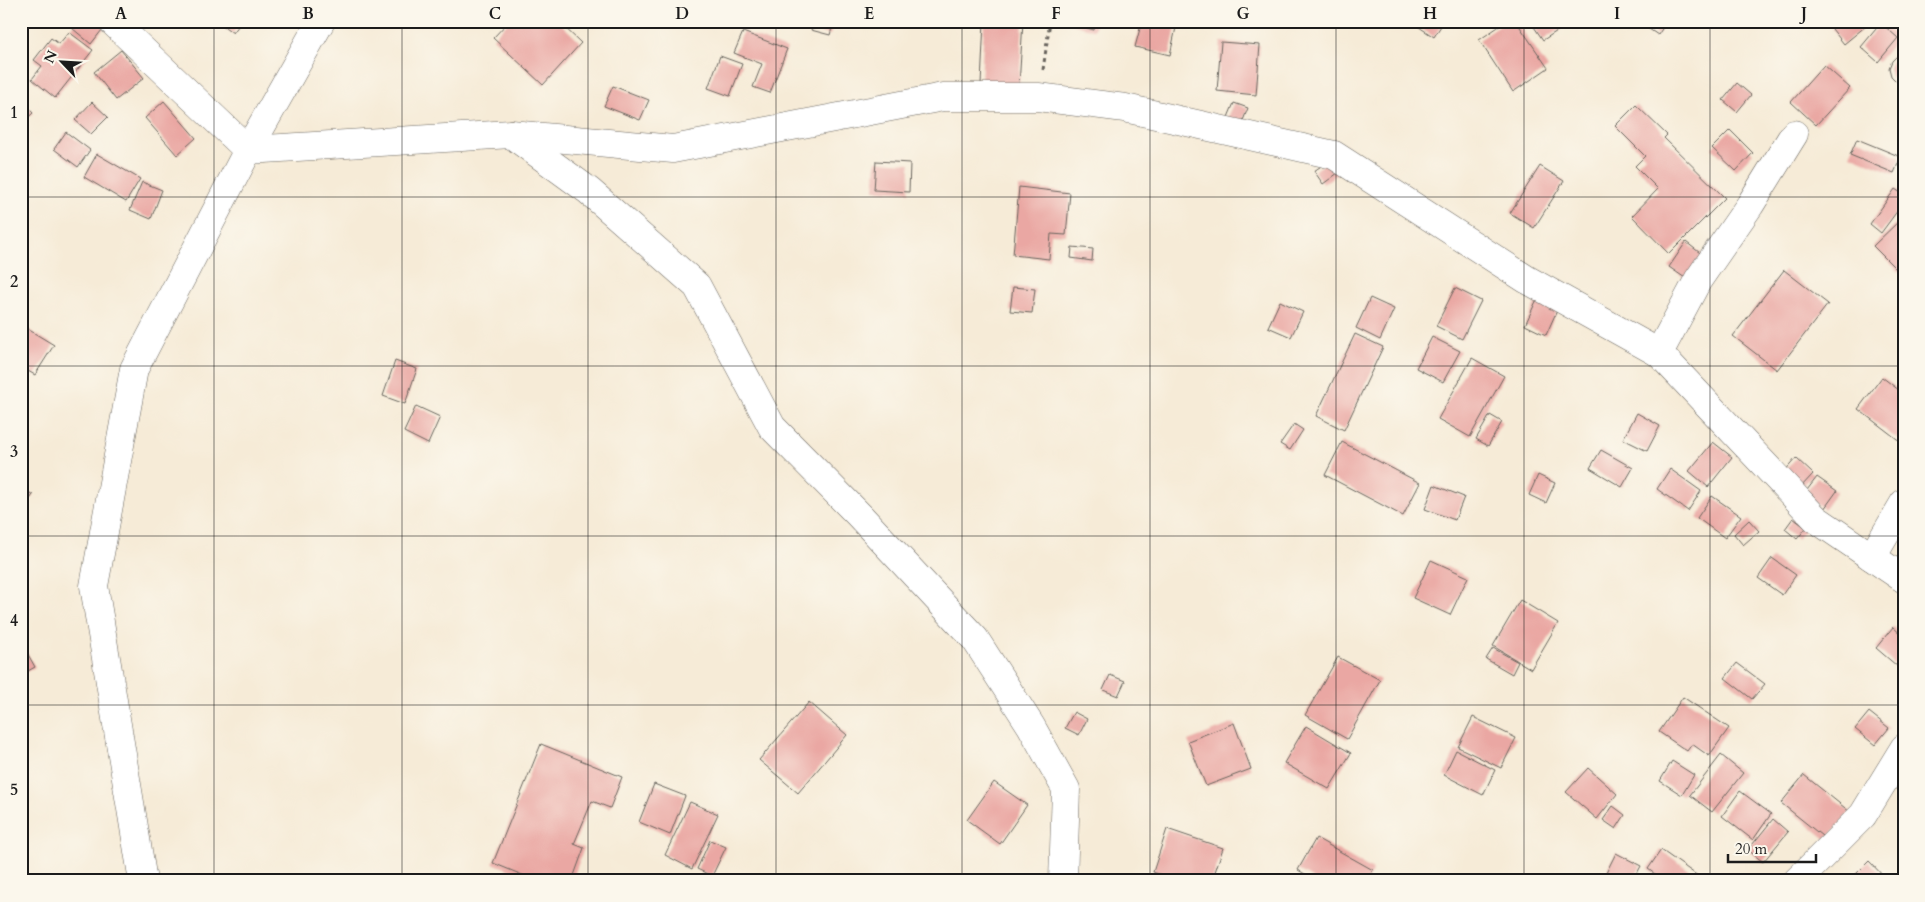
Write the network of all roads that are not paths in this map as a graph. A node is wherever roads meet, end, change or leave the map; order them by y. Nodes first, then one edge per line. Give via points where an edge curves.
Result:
1 (112, 21) edge
2 (321, 21) edge
3 (511, 134) junction
4 (1794, 134) dead end
5 (248, 150) junction
6 (1659, 353) junction
7 (1904, 504) edge
8 (1872, 557) junction
9 (1904, 579) edge
10 (1904, 748) edge
11 (143, 881) edge
12 (1063, 881) edge
13 (1797, 881) edge

1 - 5 street
2 - 5 street
3 - 5 street
3 - 6 street via 673,149 943,97 1038,97 1125,108 1334,155 1526,279
3 - 12 street via 589,192 697,286 772,427 975,639 1031,726 1066,789
4 - 6 street via 1698,280
5 - 11 street via 134,369 94,586
6 - 8 street via 1816,518
7 - 8 street
8 - 9 street
10 - 13 street via 1863,815

